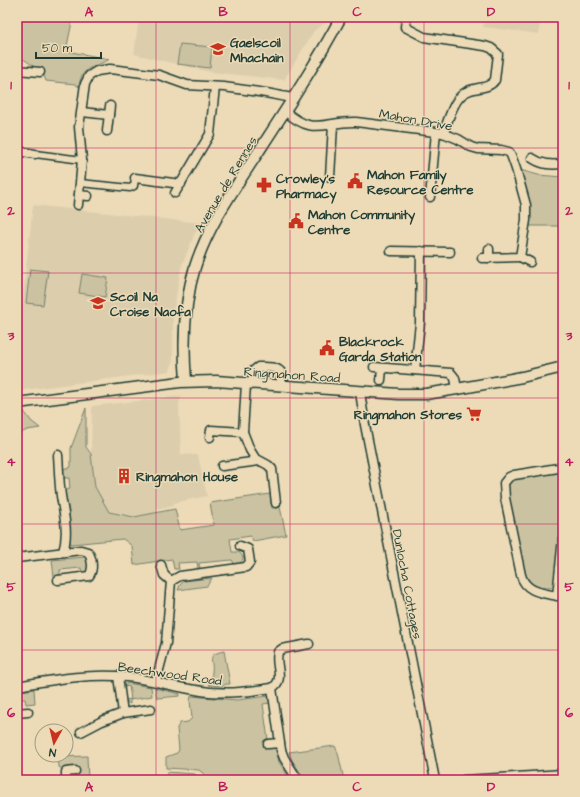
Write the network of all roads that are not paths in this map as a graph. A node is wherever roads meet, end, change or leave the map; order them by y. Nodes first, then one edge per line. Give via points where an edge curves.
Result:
1 (341, 17) edge
2 (406, 19) dead end
3 (17, 70) edge
4 (40, 72) dead end
5 (215, 87) junction
6 (292, 98) junction
7 (110, 106) dead end
8 (285, 111) junction
9 (82, 112) junction
10 (109, 115) junction
11 (333, 125) junction
12 (107, 131) dead end
13 (440, 133) junction
14 (17, 151) edge
15 (35, 154) joint
16 (532, 158) dead end
17 (82, 160) junction
18 (563, 164) edge
19 (330, 177) dead end
20 (134, 178) joint
21 (80, 183) junction
22 (181, 184) junction
23 (175, 193) dead end
24 (79, 195) junction
25 (88, 196) dead end
26 (430, 197) dead end
27 (78, 205) dead end
28 (489, 249) dead end
29 (391, 251) dead end
30 (421, 251) junction
31 (450, 252) dead end
32 (520, 257) junction
33 (530, 262) dead end
34 (563, 367) edge
35 (415, 370) junction
36 (381, 380) dead end
37 (186, 381) junction
38 (249, 384) junction
39 (281, 386) junction
40 (457, 389) junction
41 (360, 392) junction
42 (17, 403) edge
43 (243, 432) junction
44 (211, 433) dead end
45 (58, 455) dead end
46 (260, 461) junction
47 (222, 466) dead end
48 (563, 469) edge
49 (276, 503) dead end
50 (563, 538) edge
51 (244, 547) dead end
52 (63, 552) junction
53 (17, 558) edge
54 (161, 565) dead end
55 (58, 580) dead end
56 (172, 581) junction
57 (560, 596) edge
58 (309, 644) dead end
59 (118, 676) junction
60 (156, 681) junction
61 (17, 686) edge
62 (272, 688) junction
63 (151, 709) dead end
64 (28, 712) dead end
65 (17, 713) edge
66 (123, 713) junction
67 (81, 732) dead end
68 (280, 743) junction
69 (268, 744) dead end
70 (75, 771) dead end
71 (563, 774) edge
72 (66, 780) edge
73 (298, 780) edge
74 (435, 780) edge
75 (464, 780) edge

1 - 6 street, Avenue de Rennes
2 - 13 street via 405,27 424,37 485,46 498,54 495,80 488,86 470,90 461,96
3 - 4 street
5 - 6 street
5 - 9 street via 187,85 158,75 101,70 86,79
5 - 22 street via 210,134
6 - 8 street, Avenue de Rennes
7 - 10 street
8 - 11 street, Mahon Drive via 299,122 308,125
8 - 37 street, Avenue de Rennes via 223,207 201,250 188,298 184,351
9 - 10 street
9 - 17 street via 79,133
10 - 12 street
11 - 13 street, Mahon Drive via 356,122
11 - 19 street
13 - 26 street
13 - 32 street, Mahon Drive via 478,149 505,151 511,155 526,205
14 - 15 street
15 - 17 street
16 - 18 street via 538,163
17 - 21 street
20 - 21 street via 134,186 130,188
20 - 22 street
21 - 24 street
22 - 23 street
24 - 25 street
24 - 27 street
28 - 32 street via 486,258
29 - 30 street
30 - 31 street
30 - 35 street via 420,323
32 - 33 street
34 - 40 street, Ringmahon Road
35 - 36 street via 378,368
35 - 40 street via 451,373
37 - 38 street, Ringmahon Road
37 - 42 street, Ringmahon Road
38 - 39 street, Ringmahon Road
38 - 39 street via 253,371 258,367 275,368 281,372
38 - 43 street
39 - 41 street, Ringmahon Road
40 - 41 street, Ringmahon Road via 414,394
41 - 74 street, Dunlocha Cottages
43 - 44 street
43 - 46 street via 253,455
45 - 52 street via 65,519 66,539
46 - 47 street
46 - 49 street via 272,469
48 - 57 street via 513,475 506,479 504,486 522,579 535,591
50 - 57 street
51 - 56 street via 250,562 246,567 180,576
52 - 53 street
52 - 55 street via 85,550 89,554 92,573 87,577
54 - 56 street via 164,575
56 - 60 street via 166,643
58 - 62 street via 278,652 279,679 277,685
59 - 60 street, Beechwood Road
59 - 61 street, Beechwood Road via 70,678
59 - 66 street
60 - 62 street, Beechwood Road via 211,692 239,693
62 - 68 street
63 - 66 street
64 - 65 street
66 - 67 street
68 - 69 street
68 - 73 street via 284,758
70 - 72 street via 66,772
71 - 75 street

